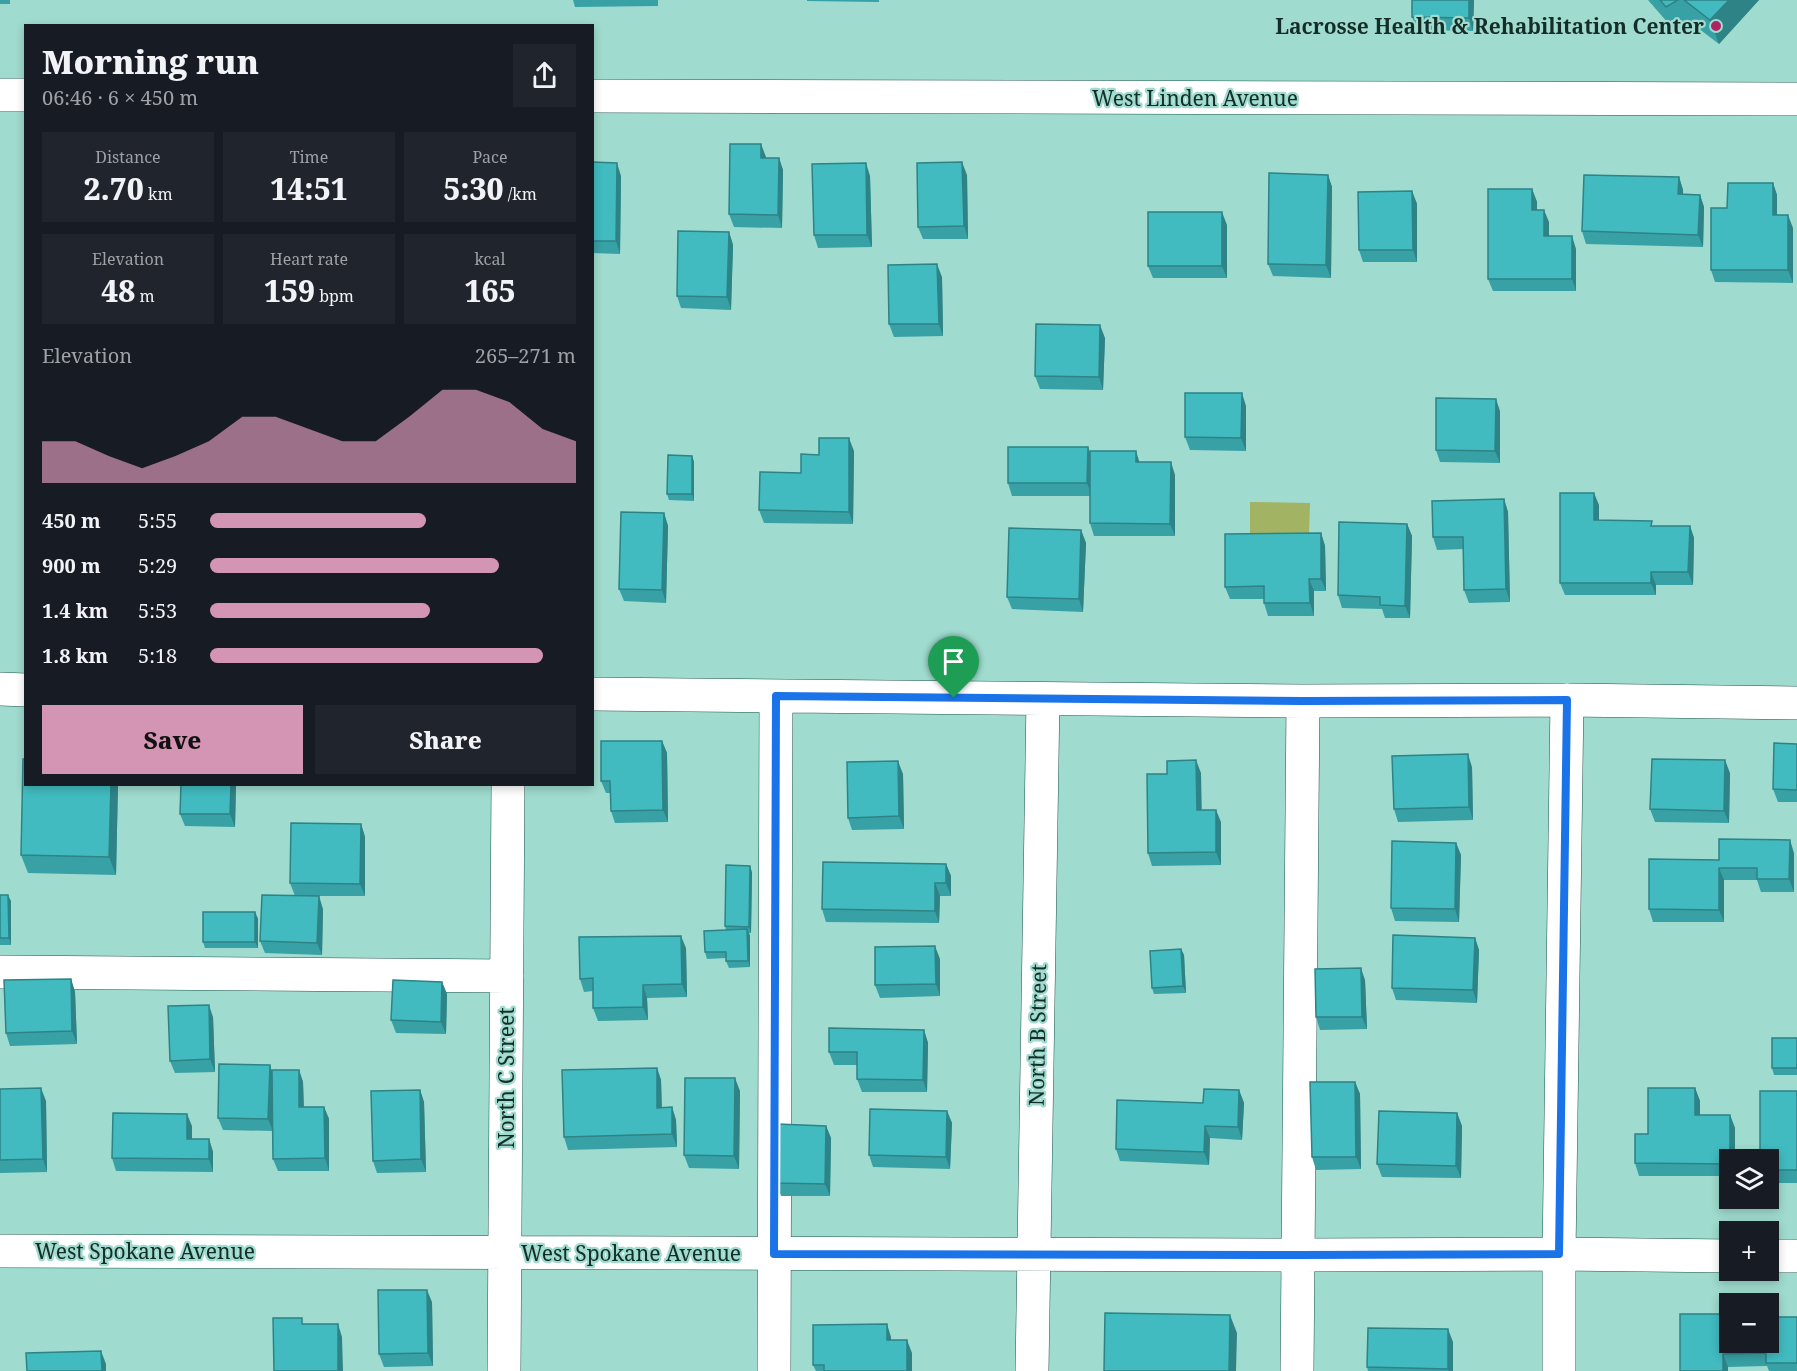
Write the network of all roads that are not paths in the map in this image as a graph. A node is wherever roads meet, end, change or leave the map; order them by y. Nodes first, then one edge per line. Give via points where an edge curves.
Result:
1 (0, 95) edge
2 (24, 95) edge
3 (594, 96) edge
4 (1797, 99) edge
5 (0, 689) edge
6 (24, 690) edge
7 (594, 694) edge
8 (776, 696) junction
9 (1043, 699) junction
10 (1567, 700) junction
11 (1303, 701) junction
12 (1797, 703) edge
13 (508, 786) edge
14 (0, 972) edge
15 (507, 976) junction
16 (0, 1251) edge
17 (505, 1253) junction
18 (774, 1254) junction
19 (1034, 1254) junction
20 (1559, 1254) junction
21 (1298, 1255) junction
22 (1719, 1256) edge
23 (1779, 1256) edge
24 (1797, 1256) edge
25 (504, 1371) edge
26 (774, 1371) edge
27 (1032, 1371) edge
28 (1297, 1371) edge
29 (1559, 1371) edge

1 - 2 street
3 - 4 street, West Linden Avenue
5 - 6 street
7 - 8 street
8 - 9 street
8 - 18 street
9 - 11 street
9 - 19 street, North B Street
10 - 11 street
10 - 12 street
10 - 20 street
11 - 21 street
13 - 15 street, North C Street
14 - 15 street
15 - 17 street, North C Street
16 - 17 street, West Spokane Avenue
17 - 18 street, West Spokane Avenue
17 - 25 street, North C Street
18 - 19 street, West Spokane Avenue
18 - 26 street
19 - 21 street, West Spokane Avenue
19 - 27 street, North B Street
20 - 21 street, West Spokane Avenue
20 - 22 street, West Spokane Avenue
20 - 29 street
21 - 28 street
23 - 24 street

